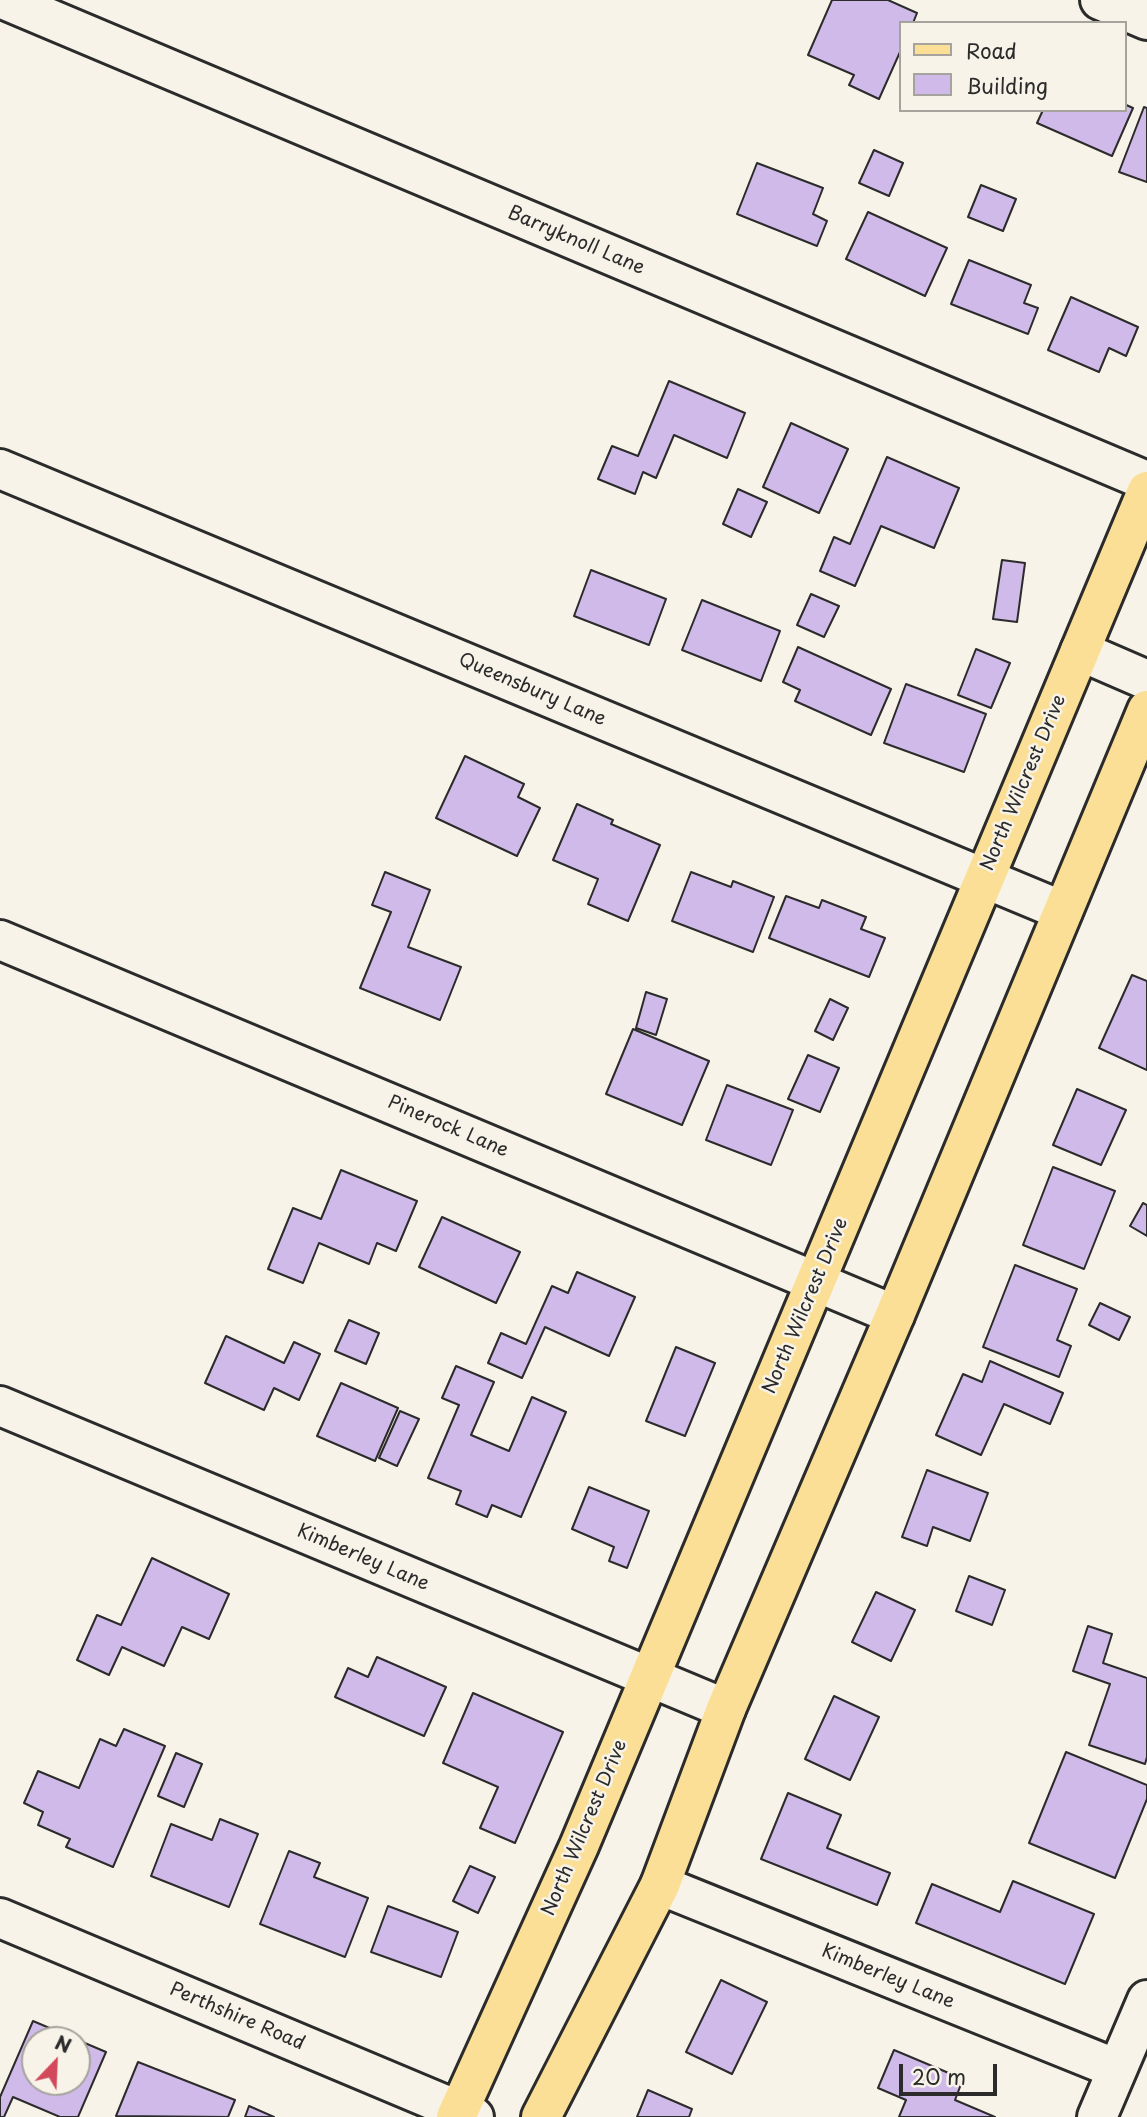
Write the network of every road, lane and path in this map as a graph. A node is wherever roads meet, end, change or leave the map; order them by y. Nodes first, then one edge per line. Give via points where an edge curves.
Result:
1 (5, 0) edge
2 (1100, 0) edge
3 (1147, 20) edge
4 (0, 469) edge
5 (1147, 481) edge
6 (1147, 491) edge
7 (1080, 651) junction
8 (1147, 680) edge
9 (1147, 710) edge
10 (984, 878) junction
11 (1063, 911) junction
12 (0, 940) edge
13 (817, 1282) junction
14 (895, 1315) junction
15 (0, 1406) edge
16 (650, 1677) junction
17 (726, 1709) junction
18 (660, 1885) junction
19 (0, 1918) edge
20 (1147, 2000) edge
21 (1117, 2069) junction
22 (464, 2115) edge
23 (541, 2117) edge
24 (1097, 2117) edge

1 - 5 street, Barryknoll Lane
2 - 3 street
4 - 10 street, Queensbury Lane
6 - 7 main road, North Wilcrest Drive
7 - 8 street
7 - 10 main road, North Wilcrest Drive
9 - 11 main road
10 - 11 street, Queensbury Lane
10 - 13 main road, North Wilcrest Drive
11 - 14 main road
12 - 13 street, Pinerock Lane
13 - 14 street, Pinerock Lane
13 - 16 main road, North Wilcrest Drive
14 - 17 main road
15 - 16 street, Kimberley Lane
16 - 17 street, Kimberley Lane
16 - 22 main road, North Wilcrest Drive
17 - 18 main road
18 - 21 street, Kimberley Lane
18 - 23 main road
19 - 22 street, Perthshire Road
20 - 21 street
21 - 24 street

